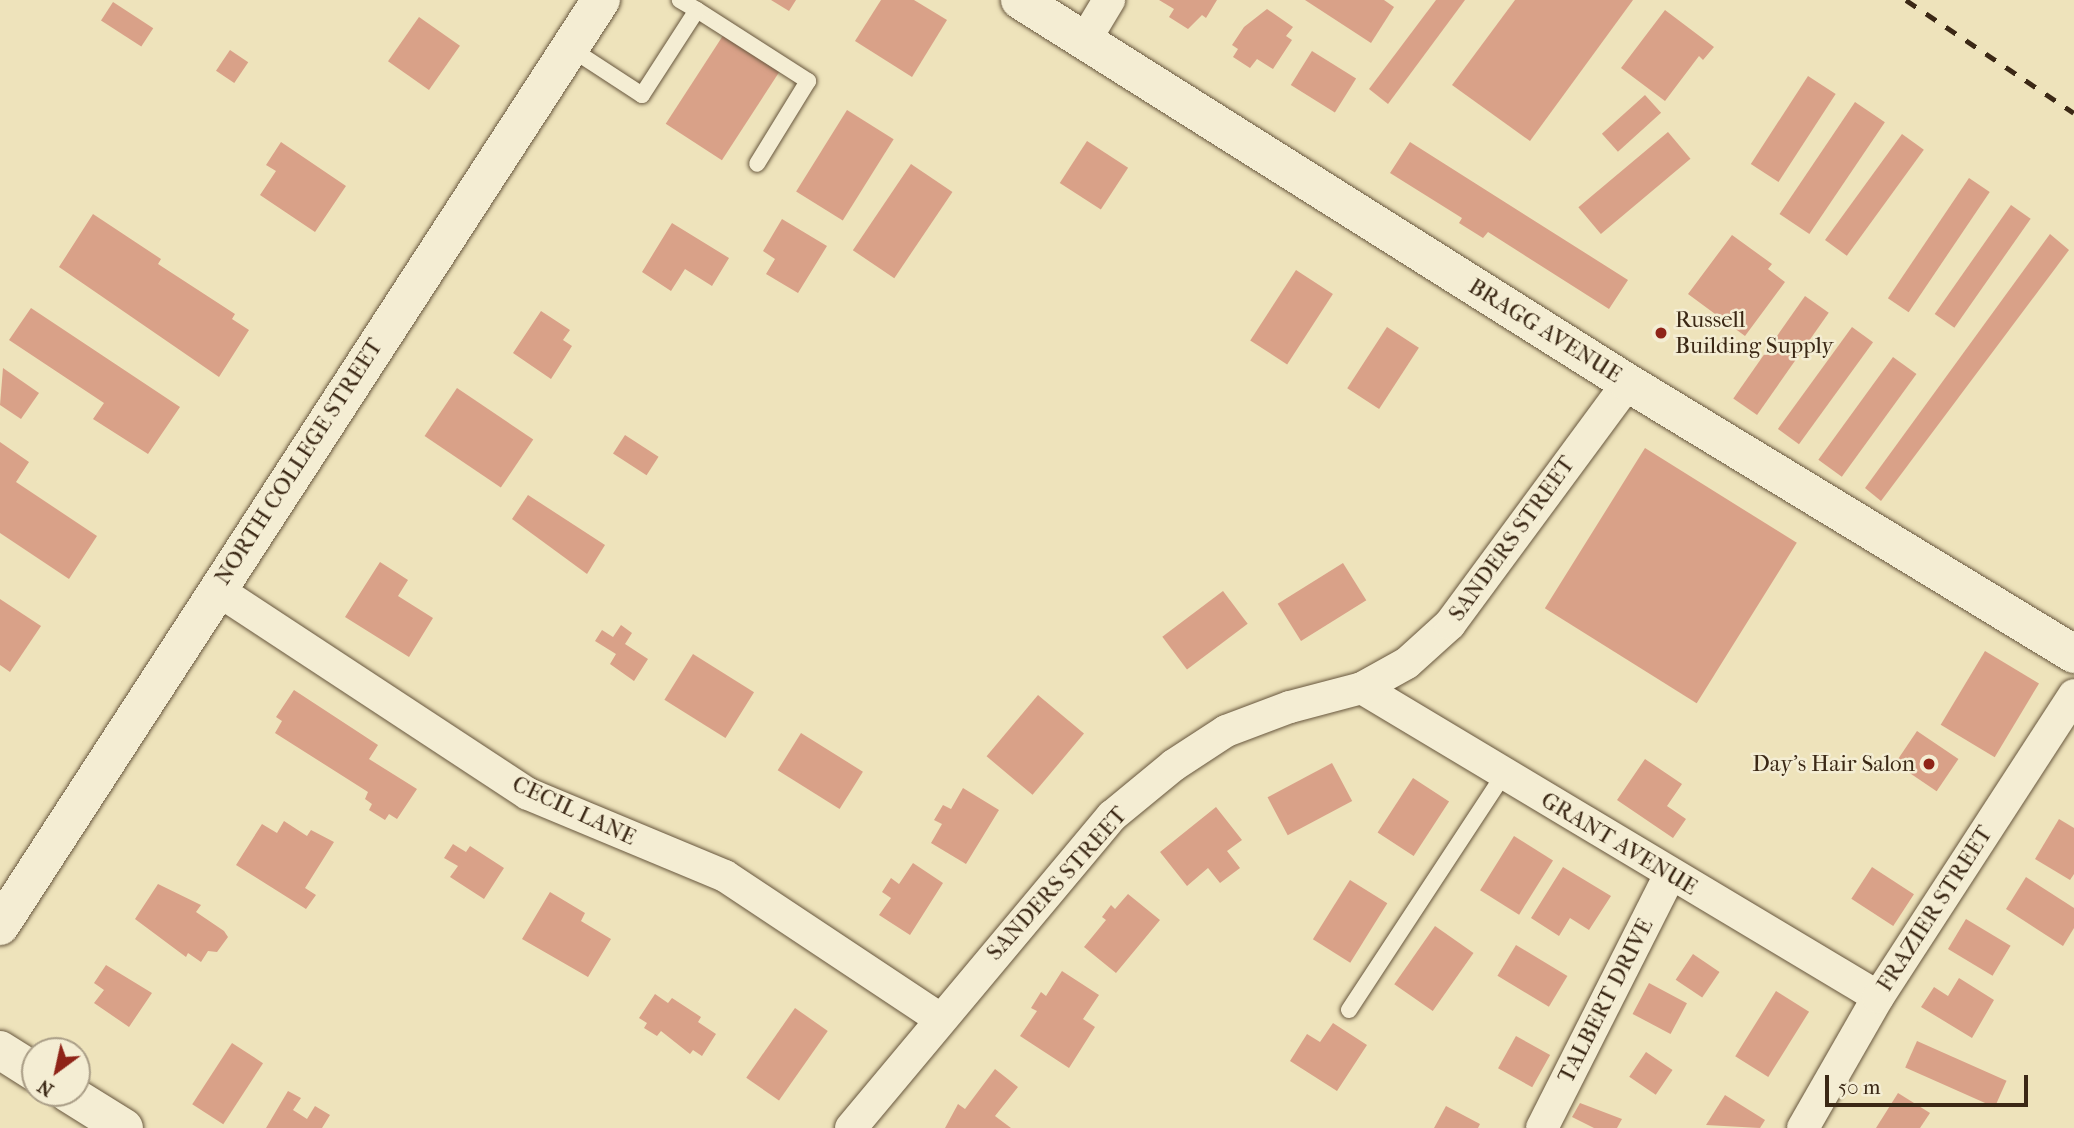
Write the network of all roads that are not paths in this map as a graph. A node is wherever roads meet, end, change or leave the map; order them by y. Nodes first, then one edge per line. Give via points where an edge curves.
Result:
1 (601, 0) edge
2 (680, 0) edge
3 (1020, 0) edge
4 (1109, 0) edge
5 (697, 10) junction
6 (1085, 40) junction
7 (570, 48) junction
8 (757, 164) dead end
9 (1628, 383) junction
10 (216, 589) junction
11 (2074, 654) edge
12 (1362, 688) junction
13 (2074, 695) edge
14 (1504, 774) junction
15 (1670, 875) junction
16 (0, 926) edge
17 (1878, 997) junction
18 (1349, 1010) dead end
19 (940, 1019) junction
20 (0, 1050) edge
21 (21, 1063) edge
22 (90, 1107) edge
23 (124, 1128) edge
24 (850, 1128) edge
25 (1542, 1128) edge
26 (1803, 1128) edge

1 - 7 main road, NORTH COLLEGE STREET
2 - 5 lane
3 - 6 main road, BRAGG AVENUE
4 - 6 street
5 - 7 lane via 642,95
5 - 8 lane via 808,81
6 - 9 main road, BRAGG AVENUE
7 - 10 main road, NORTH COLLEGE STREET
9 - 11 main road, BRAGG AVENUE
9 - 12 street, SANDERS STREET via 1450,624 1407,663
10 - 16 main road, NORTH COLLEGE STREET
10 - 19 street, CECIL LANE via 528,794 725,876
12 - 14 street, GRANT AVENUE
12 - 19 street, SANDERS STREET via 1226,731 1174,765 1112,816
13 - 17 street, FRAZIER STREET
14 - 15 street, GRANT AVENUE
14 - 18 lane
15 - 17 street, GRANT AVENUE
15 - 25 street, TALBERT DRIVE
17 - 26 street, FRAZIER STREET
19 - 24 street, SANDERS STREET
20 - 21 main road
22 - 23 main road

